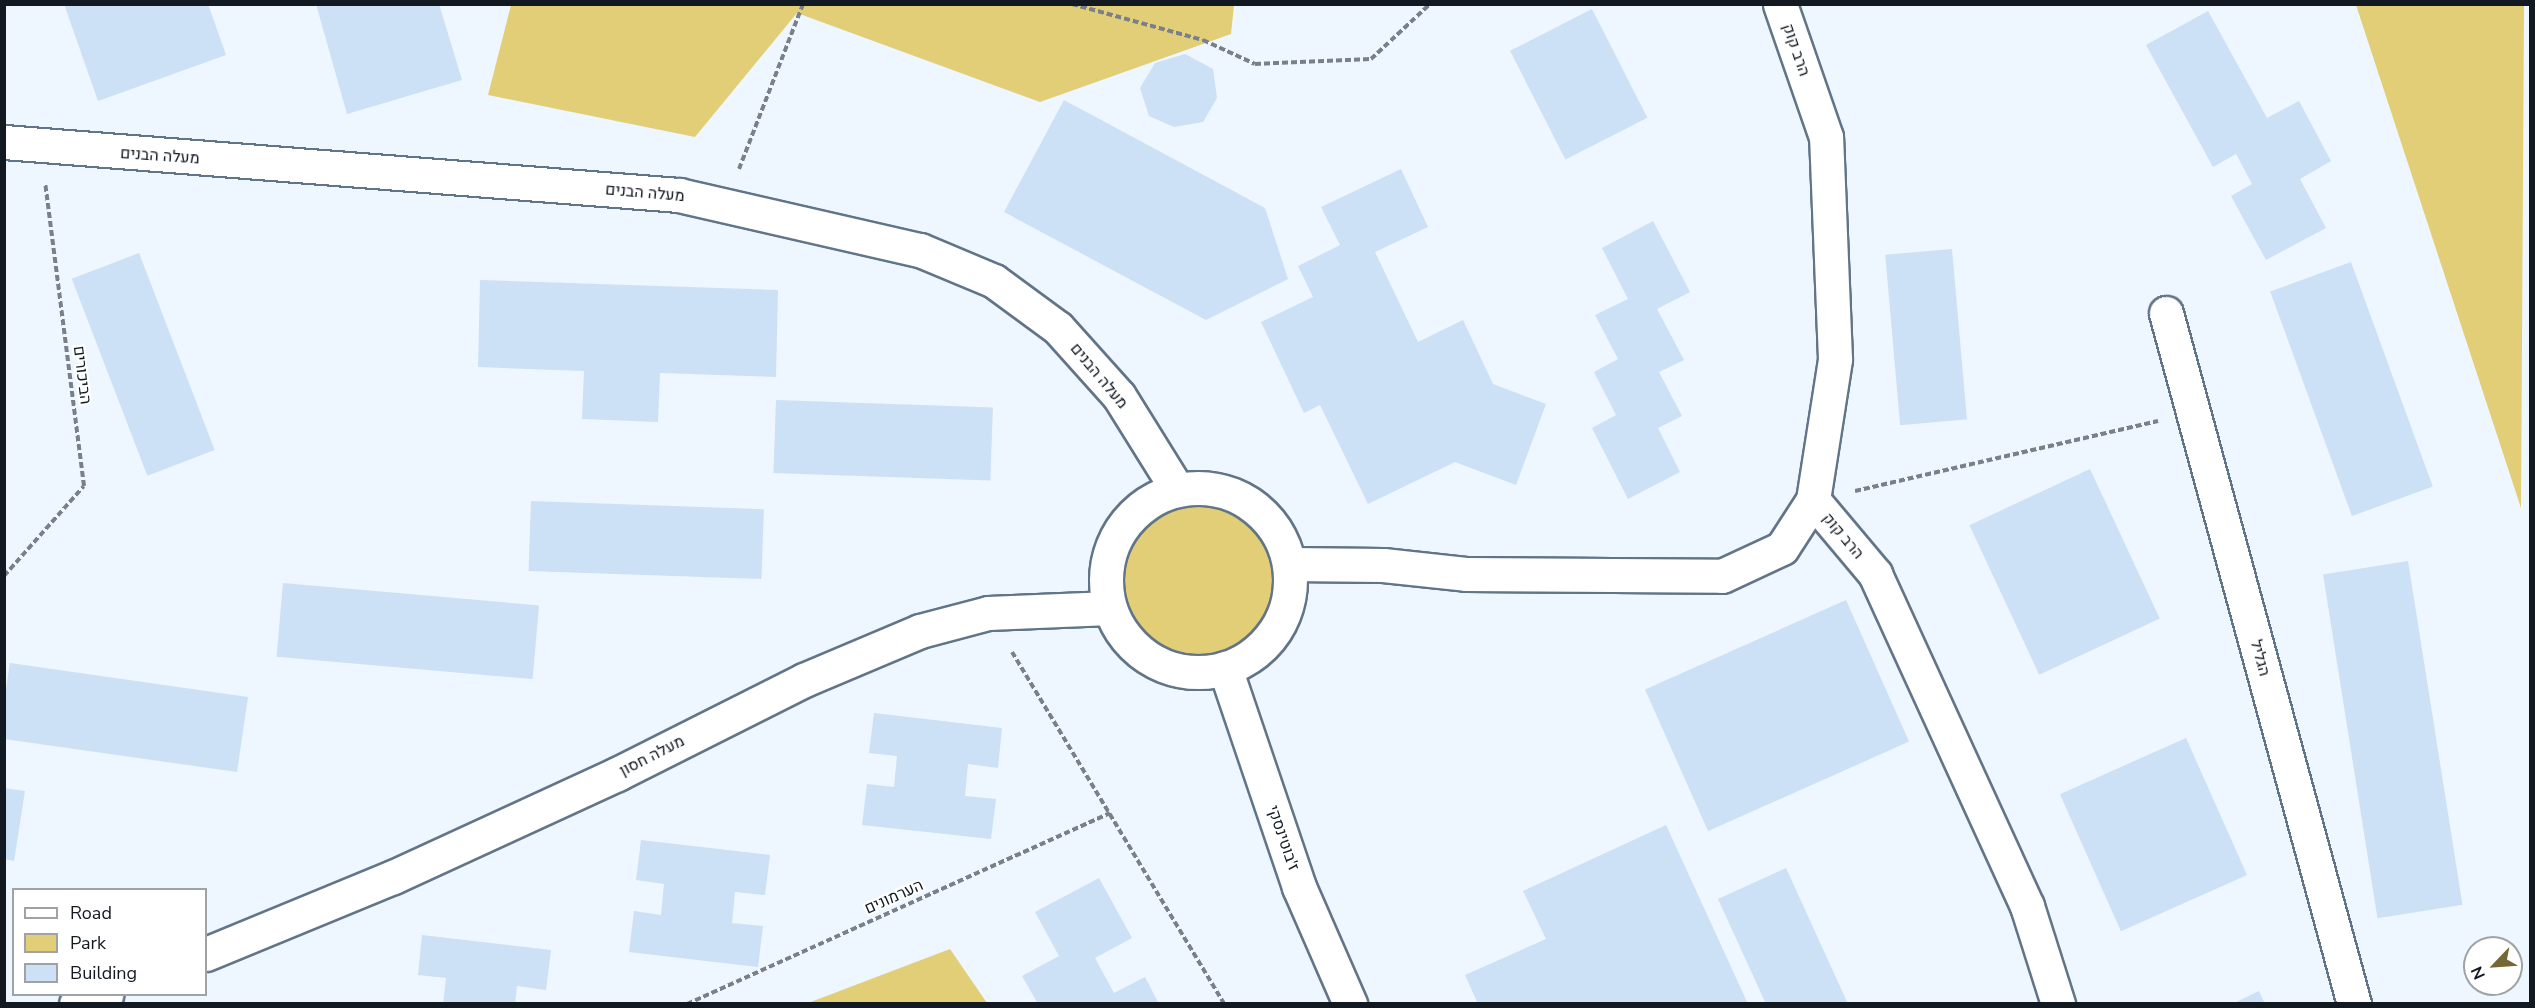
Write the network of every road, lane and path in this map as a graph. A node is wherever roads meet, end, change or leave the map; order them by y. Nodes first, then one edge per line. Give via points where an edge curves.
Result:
1 (803, 4) edge
2 (1072, 4) edge
3 (1430, 4) edge
4 (1780, 4) edge
5 (4, 142) edge
6 (41, 147) junction
7 (726, 205) junction
8 (2166, 313) dead end
9 (2193, 413) junction
10 (1178, 489) junction
11 (1813, 500) junction
12 (1289, 564) junction
13 (4, 576) edge
14 (1110, 608) junction
15 (988, 613) junction
16 (1225, 668) junction
17 (1110, 813) junction
18 (207, 954) edge
19 (100, 996) edge
20 (76, 1004) edge
21 (687, 1004) edge
22 (1224, 1004) edge
23 (1350, 1004) edge
24 (2058, 1004) edge
25 (2354, 1004) edge

1 - 7 path
2 - 3 path via 1203,40 1255,64 1371,59
4 - 11 street, הרב קוק via 1826,137 1835,360
5 - 6 street, מעלה הבנים
6 - 7 street, מעלה הבנים via 679,195
6 - 13 path, הביכורים via 84,486
7 - 10 street, מעלה הבנים via 920,249 994,281 1058,328 1119,396
8 - 9 street, הגליל
9 - 11 path
9 - 25 street, הגליל
10 - 12 street via 1207,487 1236,495 1261,512 1279,536
10 - 14 street via 1149,500 1126,521 1111,548 1106,578
11 - 12 street via 1782,548 1722,576 1466,574 1383,566
11 - 24 street, הרב קוק via 1875,574 2027,906
12 - 16 street via 1290,591 1283,616 1269,639 1249,657
14 - 15 street, מעלה חסון
14 - 16 street via 1123,634 1143,654 1168,667 1196,672
15 - 17 path
15 - 18 street, מעלה חסון via 921,631 804,680 617,774 393,877
16 - 23 street, ז'בוטינסקי via 1299,887
17 - 21 path, הערמונים
17 - 22 path
19 - 20 street

